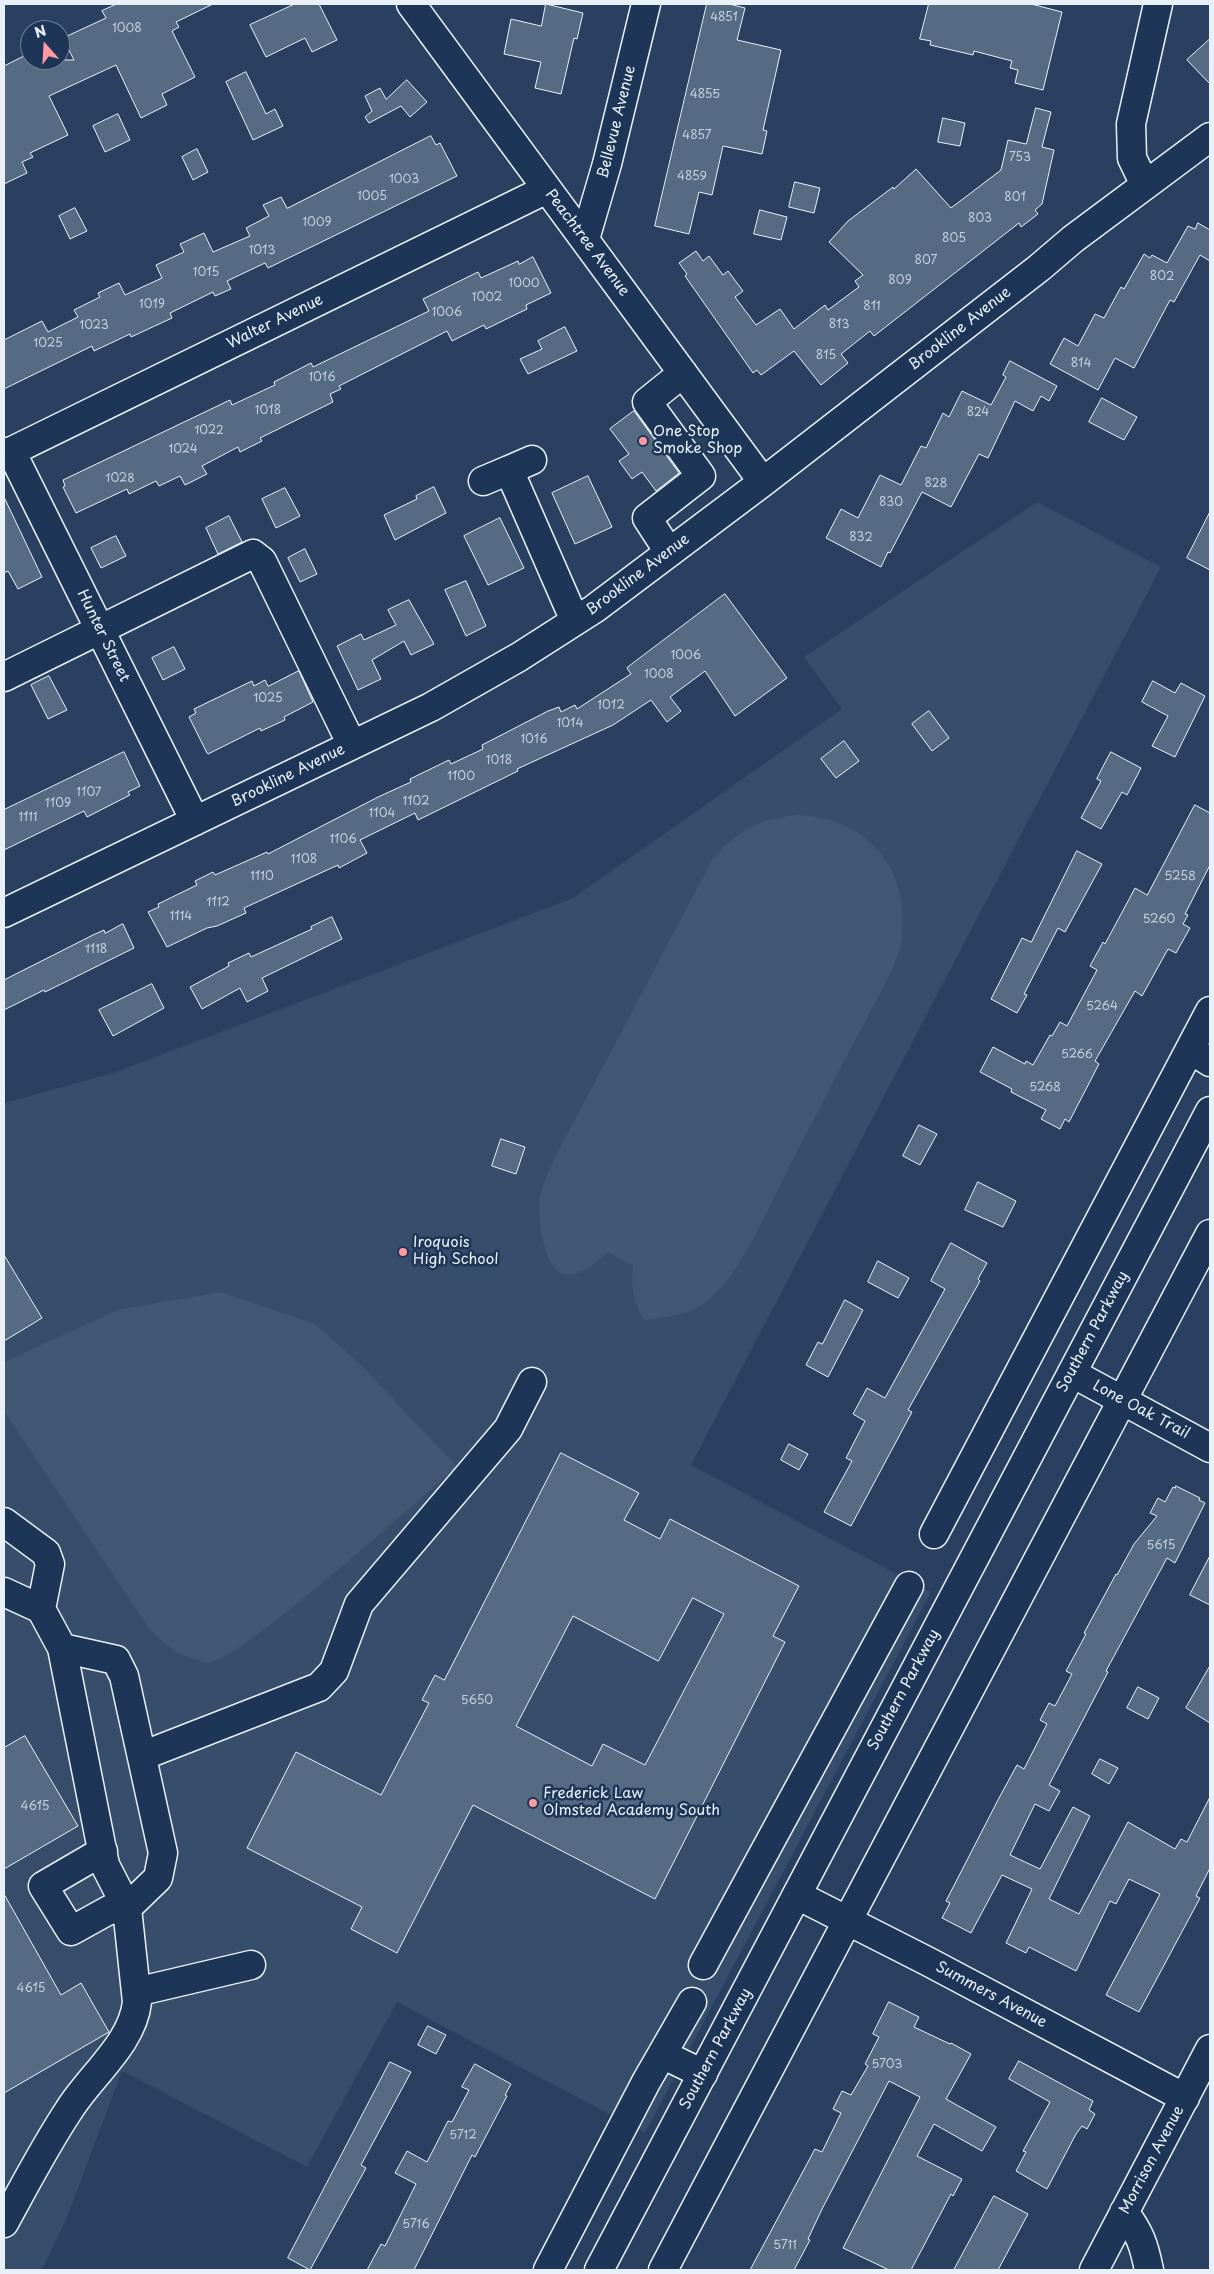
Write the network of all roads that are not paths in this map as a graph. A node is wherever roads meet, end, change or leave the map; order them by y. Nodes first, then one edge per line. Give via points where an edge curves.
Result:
1 (411, 4) edge
2 (646, 4) edge
3 (1158, 4) edge
4 (1210, 137) edge
5 (1145, 185) junction
6 (546, 189) junction
7 (585, 239) junction
8 (683, 373) junction
9 (7, 453) edge
10 (483, 481) dead end
11 (762, 482) junction
12 (669, 552) junction
13 (575, 621) junction
14 (99, 628) junction
15 (4, 677) edge
16 (352, 745) junction
17 (195, 821) junction
18 (4, 913) edge
19 (1210, 1011) edge
20 (1200, 1056) edge
21 (1210, 1111) edge
22 (1210, 1234) edge
23 (1072, 1373) junction
24 (532, 1382) dead end
25 (1123, 1400) junction
26 (1210, 1448) edge
27 (4, 1522) edge
28 (934, 1534) dead end
29 (909, 1586) dead end
30 (4, 1592) edge
31 (41, 1609) junction
32 (62, 1648) junction
33 (142, 1756) junction
34 (103, 1851) junction
35 (797, 1895) junction
36 (127, 1908) junction
37 (847, 1920) junction
38 (252, 1965) dead end
39 (703, 1965) dead end
40 (136, 1992) junction
41 (692, 2002) dead end
42 (1210, 2050) edge
43 (662, 2054) junction
44 (702, 2074) junction
45 (1185, 2098) junction
46 (1124, 2212) junction
47 (4, 2223) edge
48 (548, 2270) edge
49 (599, 2270) edge
50 (662, 2270) edge
51 (1094, 2270) edge
52 (1149, 2270) edge

1 - 6 street, Peachtree Avenue
2 - 7 street, Bellevue Avenue via 608,164
3 - 5 street via 1131,124 1132,158
4 - 5 street, Brookline Avenue
5 - 11 street, Brookline Avenue
6 - 7 street, Peachtree Avenue
6 - 9 street, Walter Avenue
7 - 8 street, Peachtree Avenue
8 - 11 street, Peachtree Avenue
8 - 12 street via 647,402 701,476 647,518
9 - 14 street, Hunter Street
10 - 13 street via 521,465
11 - 12 street, Brookline Avenue
12 - 13 street, Brookline Avenue
13 - 16 street, Brookline Avenue via 431,707
14 - 15 street
14 - 16 street via 253,554 262,561
14 - 17 street, Hunter Street
16 - 17 street, Brookline Avenue
17 - 18 street, Brookline Avenue
19 - 20 street
20 - 28 street
21 - 23 street, Southern Parkway
22 - 25 street
23 - 25 street, Lone Oak Trail
23 - 35 street, Southern Parkway
24 - 33 street via 508,1429 359,1604 334,1671 319,1687
25 - 26 street, Lone Oak Trail
25 - 37 street
27 - 31 street via 46,1553 50,1564
29 - 39 street
30 - 31 street
31 - 32 street
32 - 33 street via 116,1660 124,1676
32 - 34 street
33 - 36 street via 163,1853 158,1878
34 - 36 street via 105,1865
34 - 36 street via 44,1886 71,1931 109,1910
35 - 37 street, Summers Avenue
35 - 44 street, Southern Parkway
36 - 40 street
37 - 45 street, Summers Avenue
37 - 50 street
38 - 40 street
40 - 47 street via 136,2016 127,2034 69,2109
41 - 43 street
42 - 45 street, Morrison Avenue
43 - 44 street
43 - 48 street
44 - 49 street, Southern Parkway
45 - 46 street, Morrison Avenue
46 - 51 street, Morrison Avenue
46 - 52 street via 1144,2243

